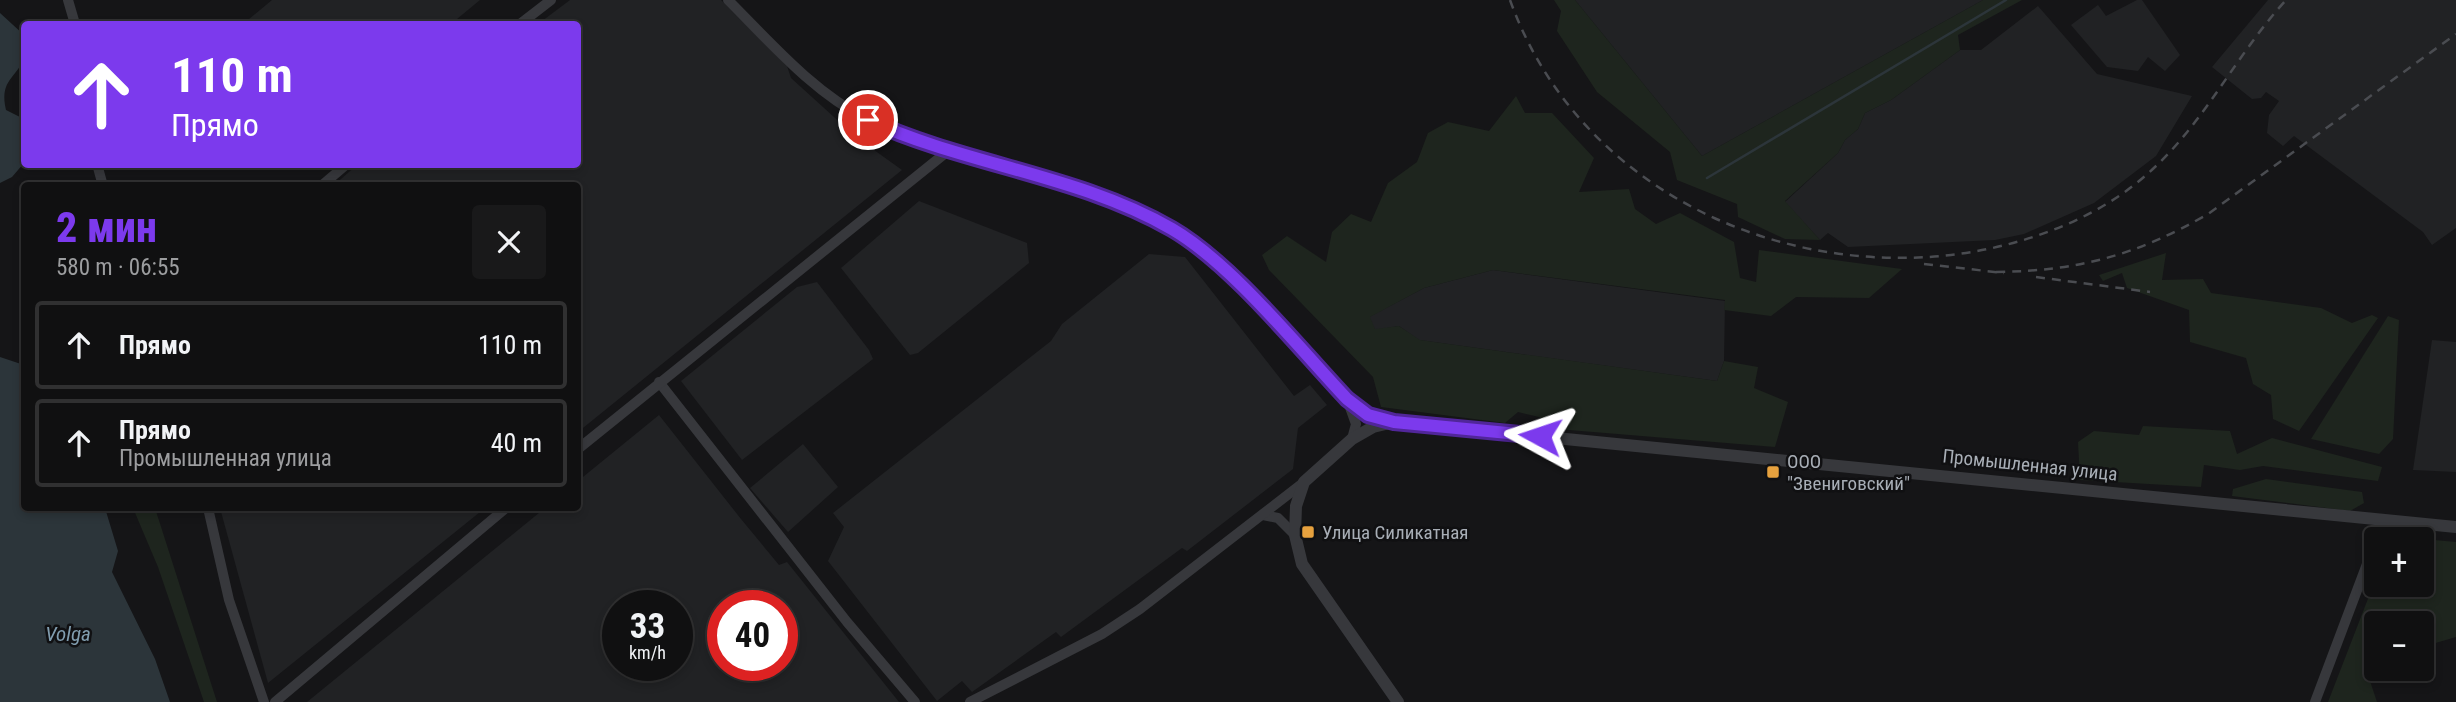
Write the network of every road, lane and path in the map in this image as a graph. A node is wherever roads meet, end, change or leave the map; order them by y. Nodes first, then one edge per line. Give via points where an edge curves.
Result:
1 (68, 0) edge
2 (551, 0) edge
3 (728, 0) edge
4 (74, 21) edge
5 (524, 21) edge
6 (948, 151) junction
7 (342, 168) edge
8 (326, 182) edge
9 (659, 382) junction
10 (1347, 399) junction
11 (1394, 422) junction
12 (1352, 439) junction
13 (581, 447) edge
14 (1304, 482) junction
15 (209, 511) edge
16 (502, 511) edge
17 (1263, 515) junction
18 (2384, 520) junction
19 (2381, 527) edge
20 (2456, 527) edge
21 (1295, 535) junction
22 (2364, 573) edge
23 (264, 702) edge
24 (275, 702) edge
25 (915, 702) edge
26 (970, 702) edge
27 (1398, 702) edge
28 (2315, 702) edge

1 - 4 street
2 - 5 street
3 - 6 street via 845,107 902,136
6 - 9 street
6 - 10 street via 1093,194 1171,229 1222,269
7 - 8 street
9 - 13 street
9 - 25 street via 846,622
10 - 11 street via 1368,415
10 - 12 street via 1356,424
11 - 12 street, Промышленная улица
11 - 18 street, Промышленная улица
12 - 14 street, Промышленная улица
14 - 17 street
14 - 21 street via 1296,506
15 - 23 street via 229,600
16 - 24 street
17 - 21 street via 1278,518
17 - 26 street via 1102,634
18 - 19 street
18 - 20 street, Промышленная улица
21 - 27 street via 1302,564
22 - 28 street

